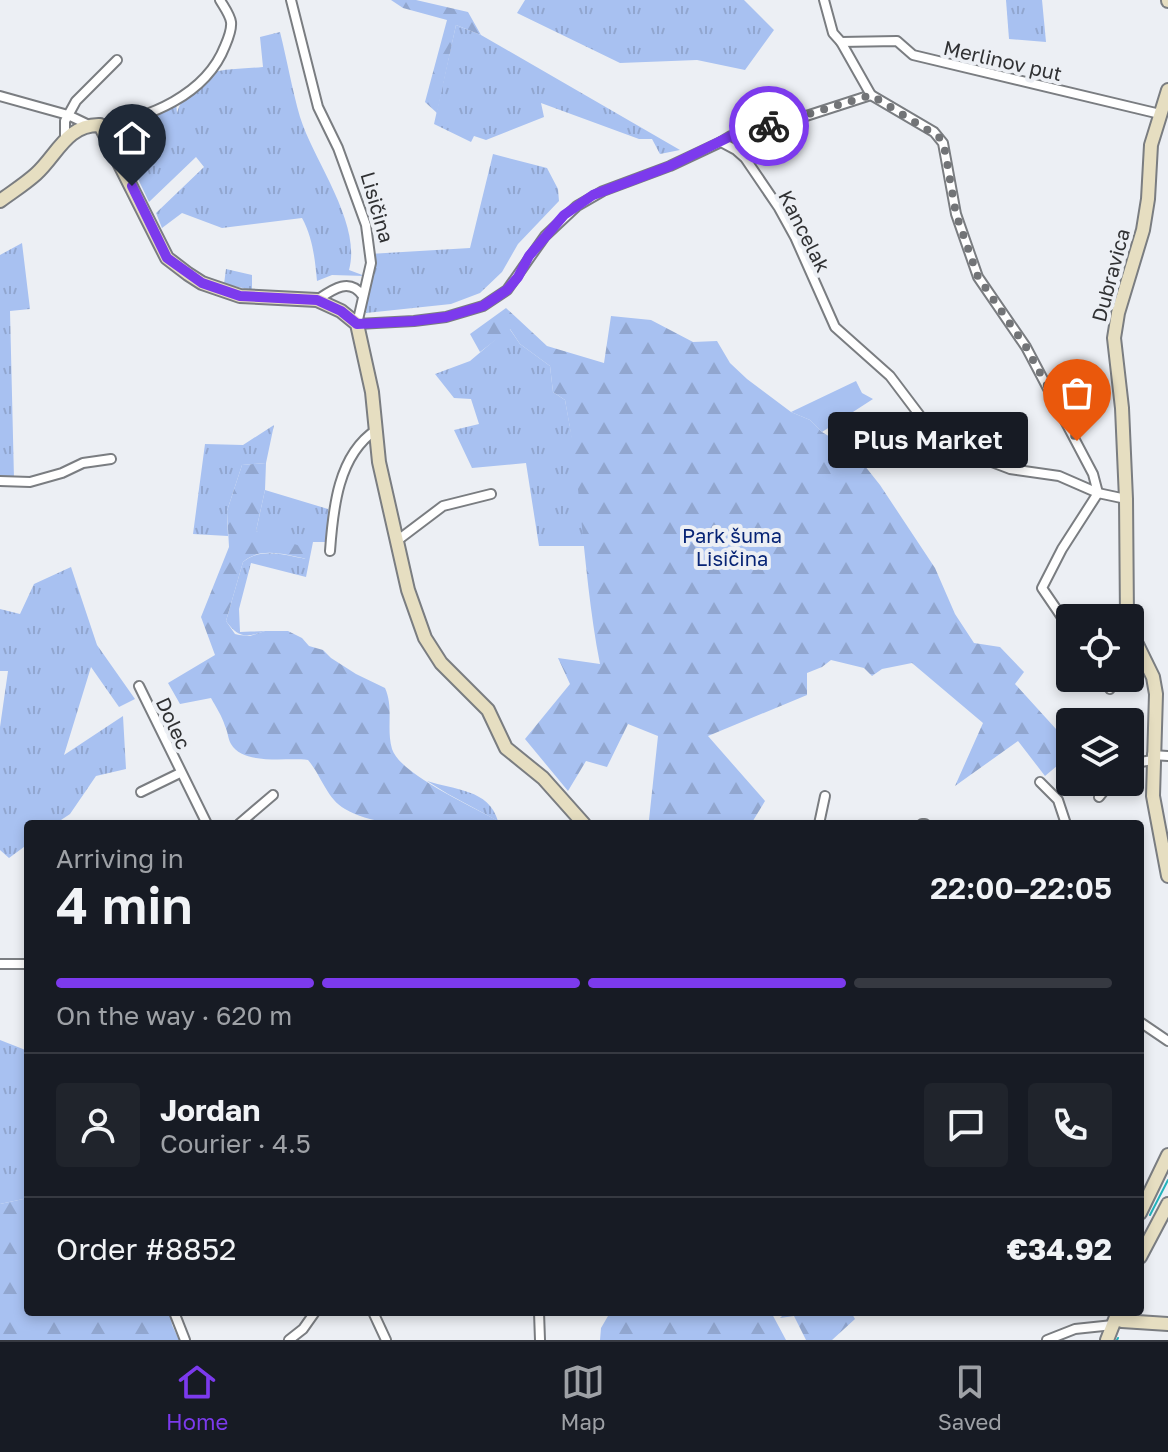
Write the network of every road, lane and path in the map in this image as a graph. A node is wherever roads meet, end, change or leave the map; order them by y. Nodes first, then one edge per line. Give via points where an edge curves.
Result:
1 (220, 0) edge
2 (291, 0) edge
3 (824, 0) edge
4 (841, 42) junction
5 (117, 60) dead end
6 (1168, 90) edge
7 (871, 95) junction
8 (0, 96) edge
9 (1160, 114) junction
10 (68, 115) junction
11 (94, 125) junction
12 (65, 140) junction
13 (721, 142) junction
14 (0, 201) edge
15 (362, 295) junction
16 (317, 300) junction
17 (357, 324) junction
18 (376, 430) junction
19 (111, 459) dead end
20 (0, 481) edge
21 (1098, 493) junction
22 (491, 494) dead end
23 (1126, 499) junction
24 (398, 540) junction
25 (330, 551) dead end
26 (1127, 604) edge
27 (1056, 608) edge
28 (1144, 659) edge
29 (139, 686) dead end
30 (1168, 756) edge
31 (1152, 757) junction
32 (1144, 760) edge
33 (180, 773) junction
34 (1040, 782) dead end
35 (141, 792) dead end
36 (273, 795) dead end
37 (825, 796) dead end
38 (205, 820) edge
39 (244, 820) edge
40 (581, 820) edge
41 (820, 820) edge
42 (1065, 820) edge
43 (1168, 876) edge
44 (0, 964) edge
45 (24, 964) edge
46 (1144, 1025) edge
47 (1168, 1041) edge
48 (1168, 1155) edge
49 (1144, 1202) edge
50 (1168, 1204) edge
51 (1144, 1228) edge
52 (1153, 1232) junction
53 (1144, 1249) edge
54 (176, 1316) edge
55 (312, 1316) edge
56 (375, 1316) edge
57 (539, 1316) edge
58 (1116, 1319) edge
59 (1168, 1324) edge
60 (185, 1340) edge
61 (289, 1340) edge
62 (386, 1340) edge
63 (540, 1340) edge
64 (1047, 1340) edge
65 (1107, 1340) edge

1 - 11 street via 231,27 221,57 206,76 149,114
2 - 15 street, Lisičina via 318,107 366,225 371,263
3 - 4 street via 833,33
4 - 7 street
4 - 9 street, Merlinov put via 897,41 913,55
5 - 10 street
6 - 9 street, Dubravica
7 - 13 street
7 - 21 street via 939,137 956,214 978,277 1026,347 1087,460
8 - 10 street
9 - 23 street, Dubravica via 1151,145 1146,216 1114,338
10 - 11 street
10 - 12 street
11 - 12 street
11 - 16 street via 167,258 202,283 231,294
12 - 14 street via 37,173
13 - 17 street via 577,206 545,236 507,290 483,306 446,317
13 - 21 street, Kancelak via 745,158 779,208 835,327 890,376 927,425 983,459 1059,476
15 - 16 street via 347,285
15 - 17 street, Lisičina
16 - 17 street
17 - 18 street, Lisičina
18 - 24 street, Lisičina
18 - 25 street via 354,449 334,506
19 - 20 street via 30,482
21 - 23 street, Kancelak
21 - 27 street via 1042,588
22 - 24 street via 443,506
23 - 26 street, Dubravica
24 - 40 street, Lisičina via 415,615 436,656 488,710 506,748
28 - 31 street via 1156,694
29 - 33 street, Dolec
30 - 31 street
31 - 32 street
31 - 43 street via 1153,796
33 - 35 street, Dolec
33 - 38 street, Dolec
34 - 42 street via 1058,800
36 - 39 street
37 - 41 street
44 - 45 street
46 - 47 street
48 - 49 street
50 - 52 street
51 - 52 street
52 - 53 street
54 - 60 street
55 - 61 street
56 - 62 street
57 - 63 street
58 - 59 street
58 - 64 street
58 - 65 street

